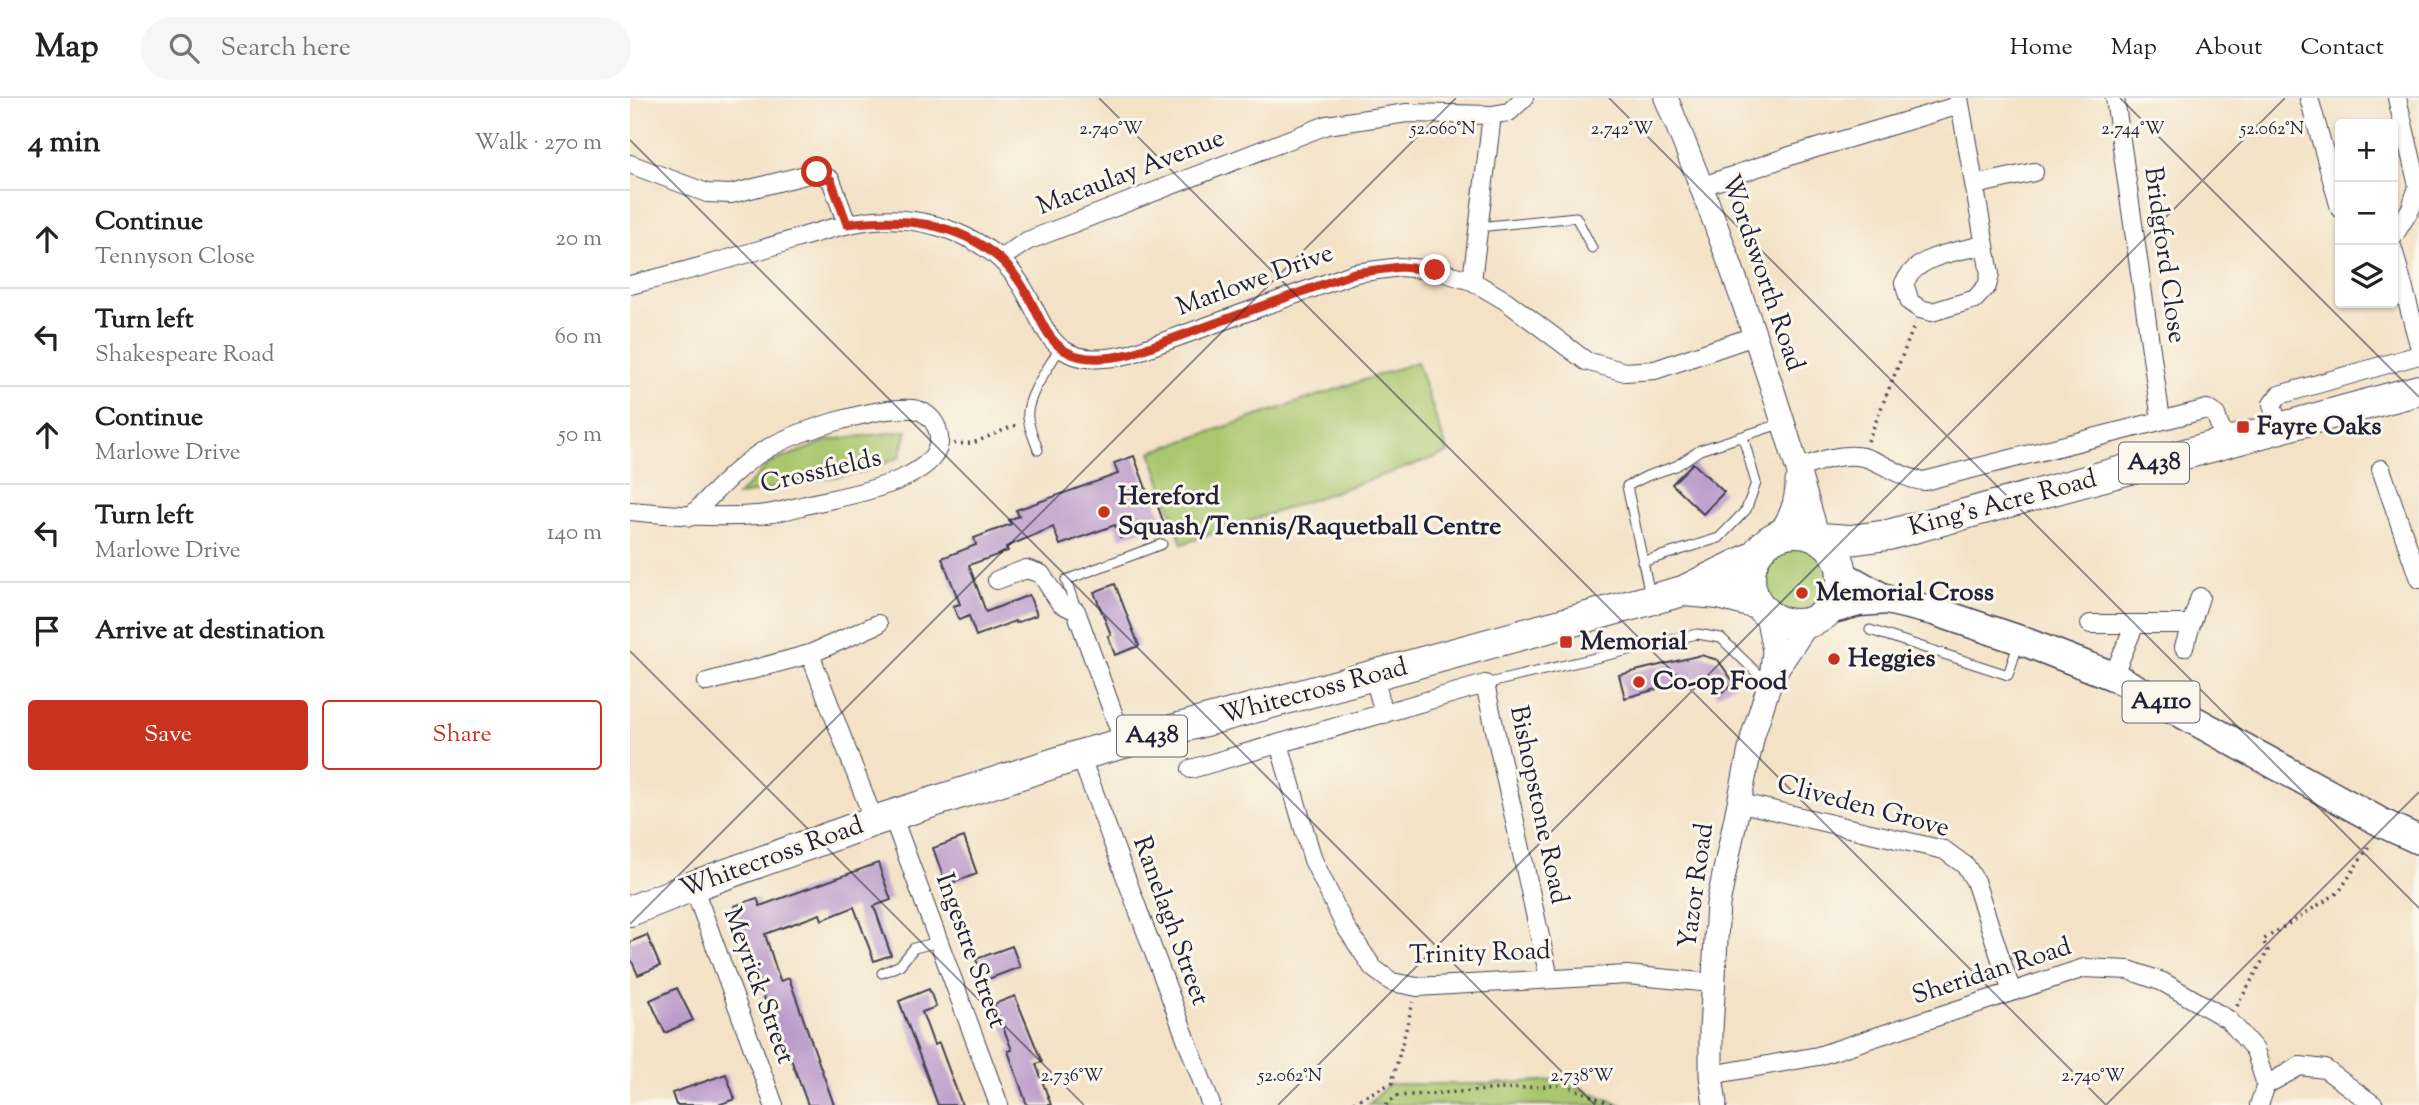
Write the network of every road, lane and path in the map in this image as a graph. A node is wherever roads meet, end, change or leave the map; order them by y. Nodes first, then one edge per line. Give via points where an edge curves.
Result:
1 (1524, 98) edge
2 (1666, 98) edge
3 (2115, 98) edge
4 (2309, 98) edge
5 (2397, 98) edge
6 (1959, 102) edge
7 (1492, 115) junction
8 (630, 164) edge
9 (2034, 172) dead end
10 (1975, 185) junction
11 (1703, 186) junction
12 (2335, 190) edge
13 (847, 224) junction
14 (1478, 227) junction
15 (2398, 229) edge
16 (1983, 245) junction
17 (1592, 248) dead end
18 (1000, 259) junction
19 (2398, 267) edge
20 (1472, 281) junction
21 (630, 285) edge
22 (1920, 309) junction
23 (1757, 335) junction
24 (2419, 345) edge
25 (1060, 348) junction
26 (2419, 355) edge
27 (2419, 390) edge
28 (1028, 420) junction
29 (2161, 420) junction
30 (1784, 423) junction
31 (2279, 429) junction
32 (1743, 437) junction
33 (2225, 443) junction
34 (937, 445) junction
35 (1038, 450) dead end
36 (1862, 457) junction
37 (1798, 469) junction
38 (2381, 469) dead end
39 (630, 511) edge
40 (690, 517) junction
41 (1888, 535) junction
42 (1777, 536) junction
43 (1819, 538) junction
44 (1162, 544) dead end
45 (1755, 556) junction
46 (1642, 562) junction
47 (1842, 572) junction
48 (2419, 579) edge
49 (997, 580) dead end
50 (1684, 591) junction
51 (2200, 597) dead end
52 (1651, 600) junction
53 (1887, 600) junction
54 (1762, 609) junction
55 (1076, 611) junction
56 (1818, 616) junction
57 (878, 624) dead end
58 (2090, 624) dead end
59 (2135, 624) junction
60 (2191, 624) junction
61 (1870, 629) dead end
62 (2020, 640) junction
63 (2184, 647) dead end
64 (810, 654) junction
65 (1374, 676) junction
66 (2113, 676) junction
67 (1771, 679) junction
68 (707, 682) dead end
69 (1485, 684) junction
70 (1384, 714) junction
71 (1124, 743) junction
72 (1279, 744) junction
73 (1080, 755) junction
74 (1191, 769) dead end
75 (1737, 802) junction
76 (883, 818) junction
77 (2384, 824) junction
78 (2419, 841) edge
79 (693, 886) junction
80 (630, 911) edge
81 (939, 942) junction
82 (882, 973) dead end
83 (1549, 978) junction
84 (1712, 983) junction
85 (1417, 987) junction
86 (2011, 990) junction
87 (2229, 1020) junction
88 (1711, 1075) junction
89 (2266, 1085) junction
90 (1358, 1101) junction
91 (775, 1105) edge
92 (999, 1105) edge
93 (1211, 1105) edge
94 (1347, 1105) edge
95 (1364, 1105) edge
96 (1386, 1105) edge
97 (1614, 1105) edge
98 (1715, 1105) edge
99 (2259, 1105) edge
100 (2374, 1105) edge

1 - 7 street via 1509,112
2 - 11 street, Wordsworth Road
3 - 29 street, Bridgford Close
4 - 12 street
5 - 15 street via 2418,186
6 - 10 street
6 - 11 street
7 - 14 street
7 - 18 street, Macaulay Avenue via 1407,113 1327,125 1027,241
8 - 13 street via 708,193 731,194 817,172 831,180
9 - 10 street
10 - 16 street
11 - 23 street, Wordsworth Road
13 - 18 street via 913,221 954,232
13 - 21 street
14 - 17 lane via 1576,217
14 - 20 street
16 - 22 street via 1990,274 1987,286 1975,299 1932,312
16 - 22 street via 1923,261 1910,271 1904,283 1910,302
18 - 25 street
19 - 24 street
20 - 23 street, Marlowe Drive via 1587,360 1625,372 1656,370
20 - 25 street, Marlowe Drive via 1435,270 1400,267 1354,273 1130,354 1085,359
22 - 36 path
23 - 30 street, Wordsworth Road
25 - 28 lane via 1038,387
26 - 31 street via 2278,395 2272,404
27 - 31 highway, King's Acre Road / A438
28 - 34 path via 973,443
28 - 35 lane
29 - 33 street via 2207,409 2217,415
29 - 36 street via 1924,481
30 - 32 lane
30 - 37 street, Wordsworth Road
31 - 33 highway, King's Acre Road / A438
32 - 46 lane via 1756,483 1746,510 1719,538
32 - 46 lane via 1700,450 1676,466 1627,486
33 - 41 highway, King's Acre Road / A438
34 - 40 street, Crossfields via 930,459 906,478 875,489 760,515
34 - 40 street, Crossfields via 937,429 928,415 914,409 869,414 816,428 769,447 733,474
36 - 37 street via 1842,456
37 - 42 street, Wordsworth Road via 1797,499
37 - 43 street, Wordsworth Road
38 - 48 street
39 - 40 street, Crossfields
41 - 43 highway, King's Acre Road / A438
41 - 47 highway, King's Acre Road / A438 via 1862,550
42 - 43 highway, A438 via 1793,532
42 - 45 highway, A438
43 - 47 highway via 1834,552
44 - 55 lane via 1066,580
45 - 50 highway, Whitecross Road / A438
45 - 54 highway via 1750,579
46 - 52 lane
47 - 53 main road, A4110
47 - 56 highway, A438 via 1840,590
49 - 55 street via 1026,569 1041,574 1060,604
50 - 52 highway, Whitecross Road / A438
50 - 54 highway, Whitecross Road / A438 via 1719,594
51 - 60 street
52 - 65 highway, Whitecross Road / A438
53 - 56 main road, A4110 via 1859,602
53 - 62 main road, A4110
54 - 56 highway, A438 via 1787,623
54 - 67 street, Yazor Road via 1774,651
55 - 71 street
56 - 67 street, Yazor Road
57 - 64 street
58 - 59 street
59 - 60 street
59 - 66 street
60 - 63 street
61 - 62 lane via 2008,674
62 - 66 main road, A4110
64 - 68 street
64 - 76 street, Ingestre Street
65 - 70 street
65 - 71 highway, Whitecross Road / A438
66 - 77 main road, A4110
67 - 69 lane via 1758,674 1721,638 1697,634
67 - 75 street, Yazor Road
69 - 70 street
69 - 83 street, Bishopstone Road
70 - 72 street
71 - 73 highway, Whitecross Road / A438
72 - 74 street
72 - 85 street, Trinity Road via 1313,860 1345,926 1373,968 1392,982
73 - 76 highway, Whitecross Road / A438
73 - 93 street, Ranelagh Street
75 - 84 street, Yazor Road via 1718,904
75 - 86 street, Cliveden Grove via 1944,850 1966,866 1975,881
76 - 79 highway, Whitecross Road / A438
76 - 81 street, Ingestre Street
77 - 78 main road, A4110
77 - 87 path via 2339,892 2263,940 2268,951
79 - 80 highway, Whitecross Road / A438
79 - 91 street, Meyrick Street
81 - 82 lane via 914,948 900,965
81 - 92 street, Ingestre Street
83 - 84 street, Trinity Road via 1627,975
83 - 85 street, Trinity Road
84 - 88 street, Yazor Road
85 - 90 path via 1392,1083
86 - 87 street, Sheridan Road via 2084,968 2129,970 2162,982
86 - 88 street, Sheridan Road via 1818,1056
87 - 89 street, Sheridan Road via 2255,1050
88 - 98 street, Yazor Road
89 - 99 street
89 - 100 street via 2300,1066 2325,1069
90 - 94 path
90 - 95 path
96 - 97 path via 1395,1096 1565,1086

